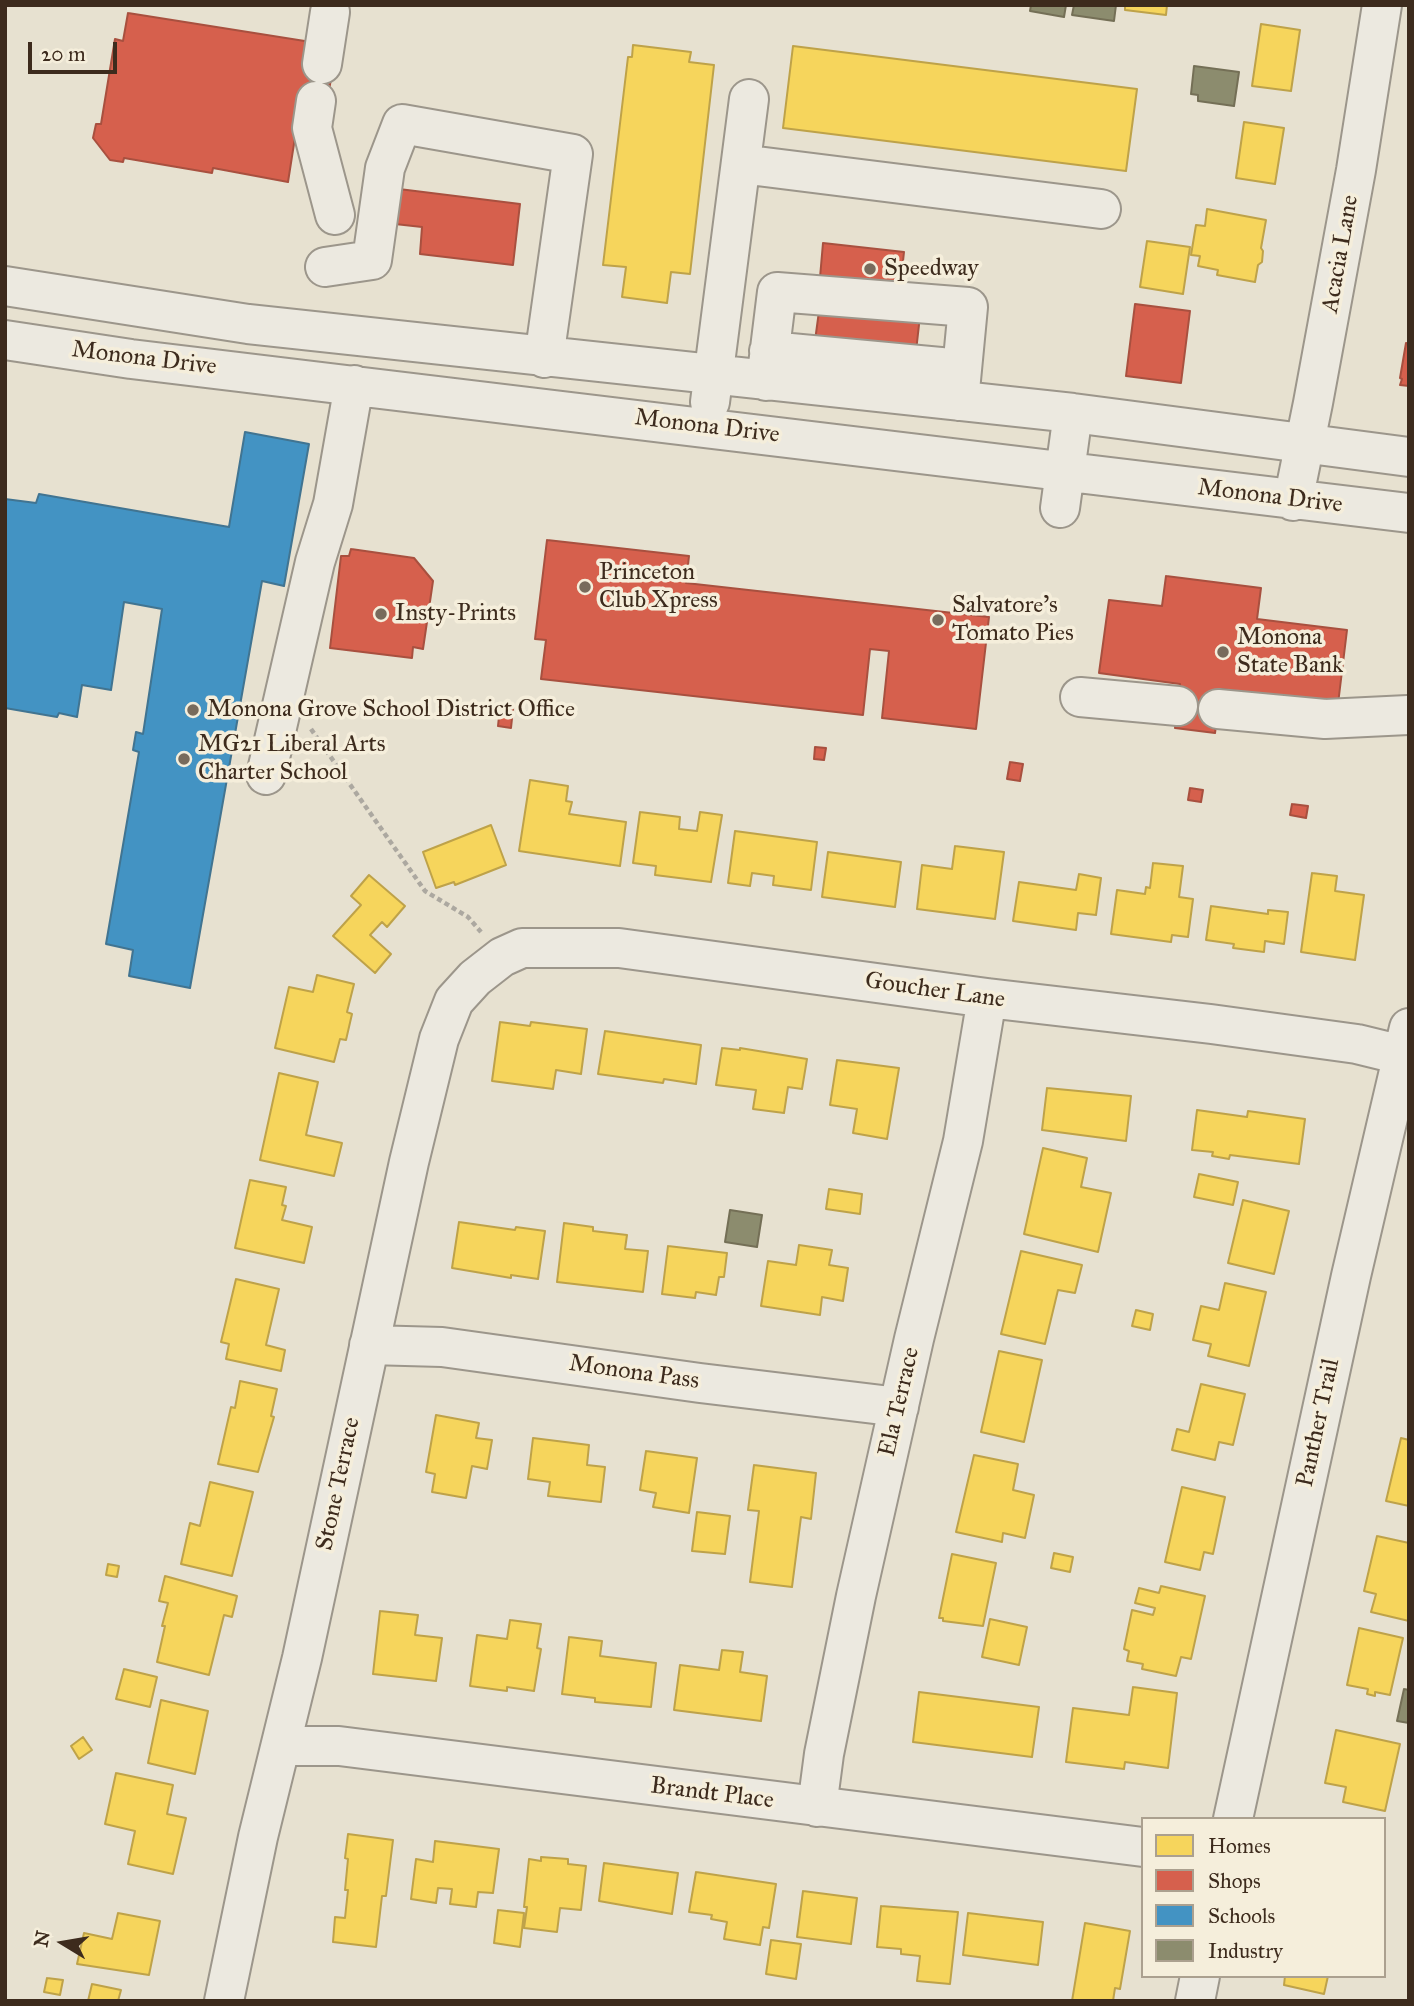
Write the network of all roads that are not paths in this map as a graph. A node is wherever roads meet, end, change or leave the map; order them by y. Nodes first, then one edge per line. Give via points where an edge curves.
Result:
1 (1382, 5) edge
2 (330, 12) dead end
3 (322, 64) dead end
4 (748, 99) dead end
5 (316, 102) dead end
6 (741, 164) junction
7 (1101, 209) dead end
8 (335, 215) dead end
9 (325, 267) dead end
10 (5, 286) edge
11 (5, 340) edge
12 (544, 358) junction
13 (767, 366) junction
14 (714, 376) junction
15 (354, 385) junction
16 (960, 385) junction
17 (1073, 413) junction
18 (706, 427) junction
19 (1306, 442) junction
20 (1409, 457) edge
21 (1063, 490) junction
22 (1293, 501) junction
23 (1409, 513) edge
24 (1080, 697) dead end
25 (1178, 706) dead end
26 (1218, 709) dead end
27 (1408, 715) edge
28 (266, 775) dead end
29 (489, 967) joint
30 (987, 999) junction
31 (1406, 1041) edge
32 (369, 1345) junction
33 (899, 1407) junction
34 (282, 1746) junction
35 (817, 1807) junction
36 (1233, 1817) edge
37 (1141, 1847) edge
38 (1200, 1978) edge
39 (224, 2001) edge
40 (1195, 2001) edge

1 - 19 street, Acacia Lane
2 - 3 street
4 - 6 street
5 - 8 street via 312,128
6 - 7 street
6 - 14 street
9 - 12 street via 372,260 385,168 402,124 573,154
10 - 12 street, Monona Drive via 235,322
11 - 15 street, Monona Drive
12 - 14 street, Monona Drive
13 - 14 street, Monona Drive
13 - 16 street, Monona Drive
13 - 16 street via 777,292 968,307
14 - 18 street
15 - 18 street, Monona Drive
15 - 28 street via 333,504 315,562
16 - 17 street, Monona Drive
17 - 19 street, Monona Drive
17 - 21 street
18 - 21 street, Monona Drive
19 - 20 street, Monona Drive
19 - 22 street, Acacia Lane
21 - 22 street, Monona Drive
22 - 23 street, Monona Drive
24 - 25 street
26 - 27 street via 1325,719
29 - 30 street, Goucher Lane via 522,948 619,948
29 - 32 street, Stone Terrace via 454,1001 439,1039
30 - 31 street, Goucher Lane via 1357,1044
30 - 33 street, Ela Terrace via 963,1141
31 - 36 street, Panther Trail
32 - 33 street, Monona Pass via 442,1347
32 - 34 street, Stone Terrace
33 - 35 street, Ela Terrace via 856,1596
34 - 35 street, Brandt Place via 339,1746
34 - 39 street, Stone Terrace
35 - 37 street, Brandt Place
38 - 40 street

